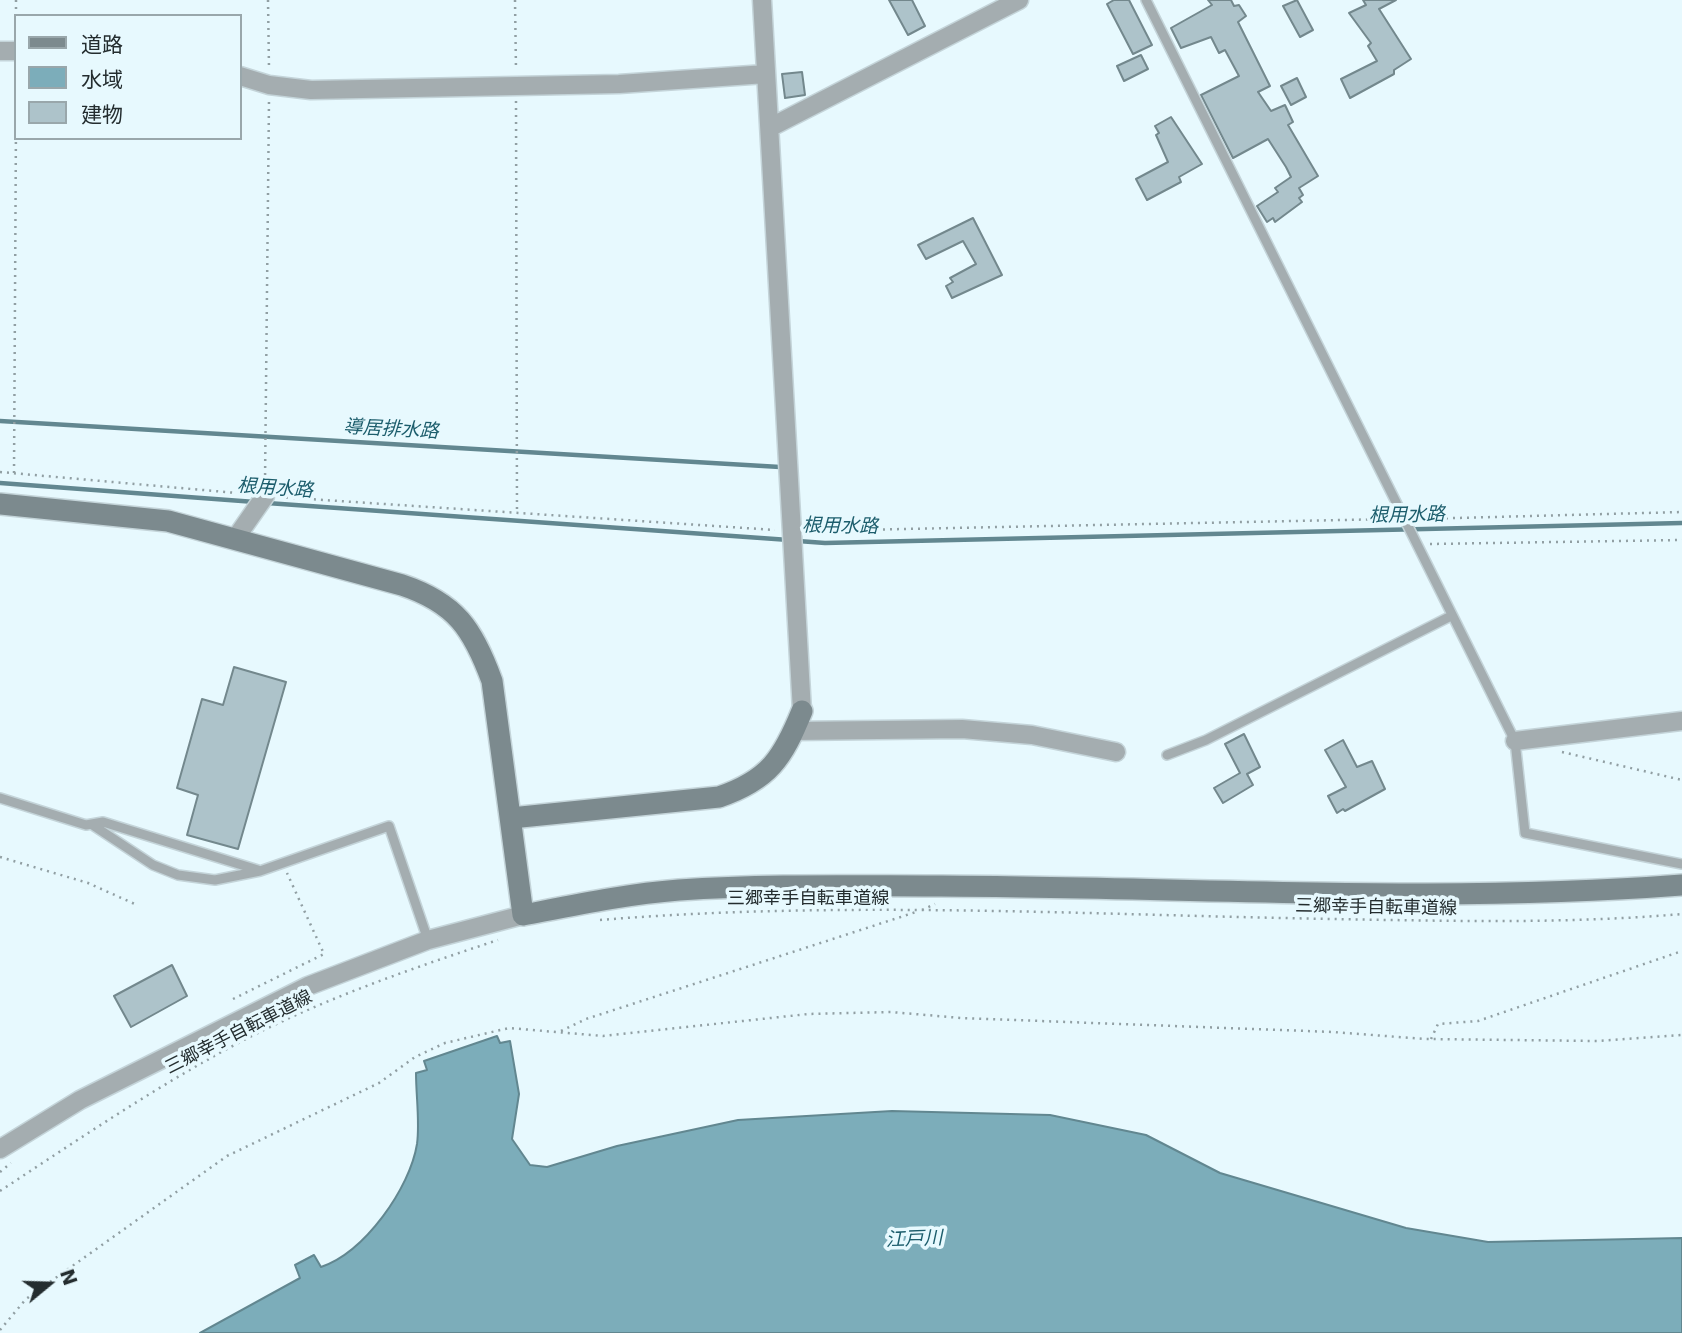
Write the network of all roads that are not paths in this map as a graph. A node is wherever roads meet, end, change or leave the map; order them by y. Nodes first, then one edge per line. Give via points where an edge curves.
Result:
1 (762, 0) edge
2 (1019, 0) edge
3 (1146, 0) edge
4 (766, 74) junction
5 (242, 77) edge
6 (771, 127) junction
7 (265, 496) road end
8 (0, 504) edge
9 (235, 538) junction
10 (1451, 616) junction
11 (798, 721) junction
12 (1682, 722) edge
13 (1515, 741) junction
14 (1116, 752) dead end
15 (1167, 755) dead end
16 (0, 798) edge
17 (511, 818) junction
18 (94, 825) junction
19 (1682, 864) edge
20 (260, 871) junction
21 (1682, 885) edge
22 (523, 915) junction
23 (428, 940) junction
24 (0, 1149) edge

1 - 4 street
2 - 6 street
3 - 10 lane
4 - 5 street via 311,90
4 - 6 street
6 - 11 street via 793,531
7 - 9 street
8 - 9 street via 168,521
9 - 17 street via 402,585 448,606 467,626 492,681
10 - 13 lane
10 - 15 lane via 1206,740
11 - 14 street via 1032,735
11 - 17 street via 771,769 748,787 719,797
12 - 13 street
13 - 19 lane via 1525,833
16 - 18 lane
17 - 22 street
18 - 20 lane via 103,822
18 - 20 lane via 153,865 178,875 215,880
20 - 23 lane via 389,826
21 - 22 street via 1447,894 808,886 678,890
22 - 23 street
23 - 24 street via 276,1001 80,1100

